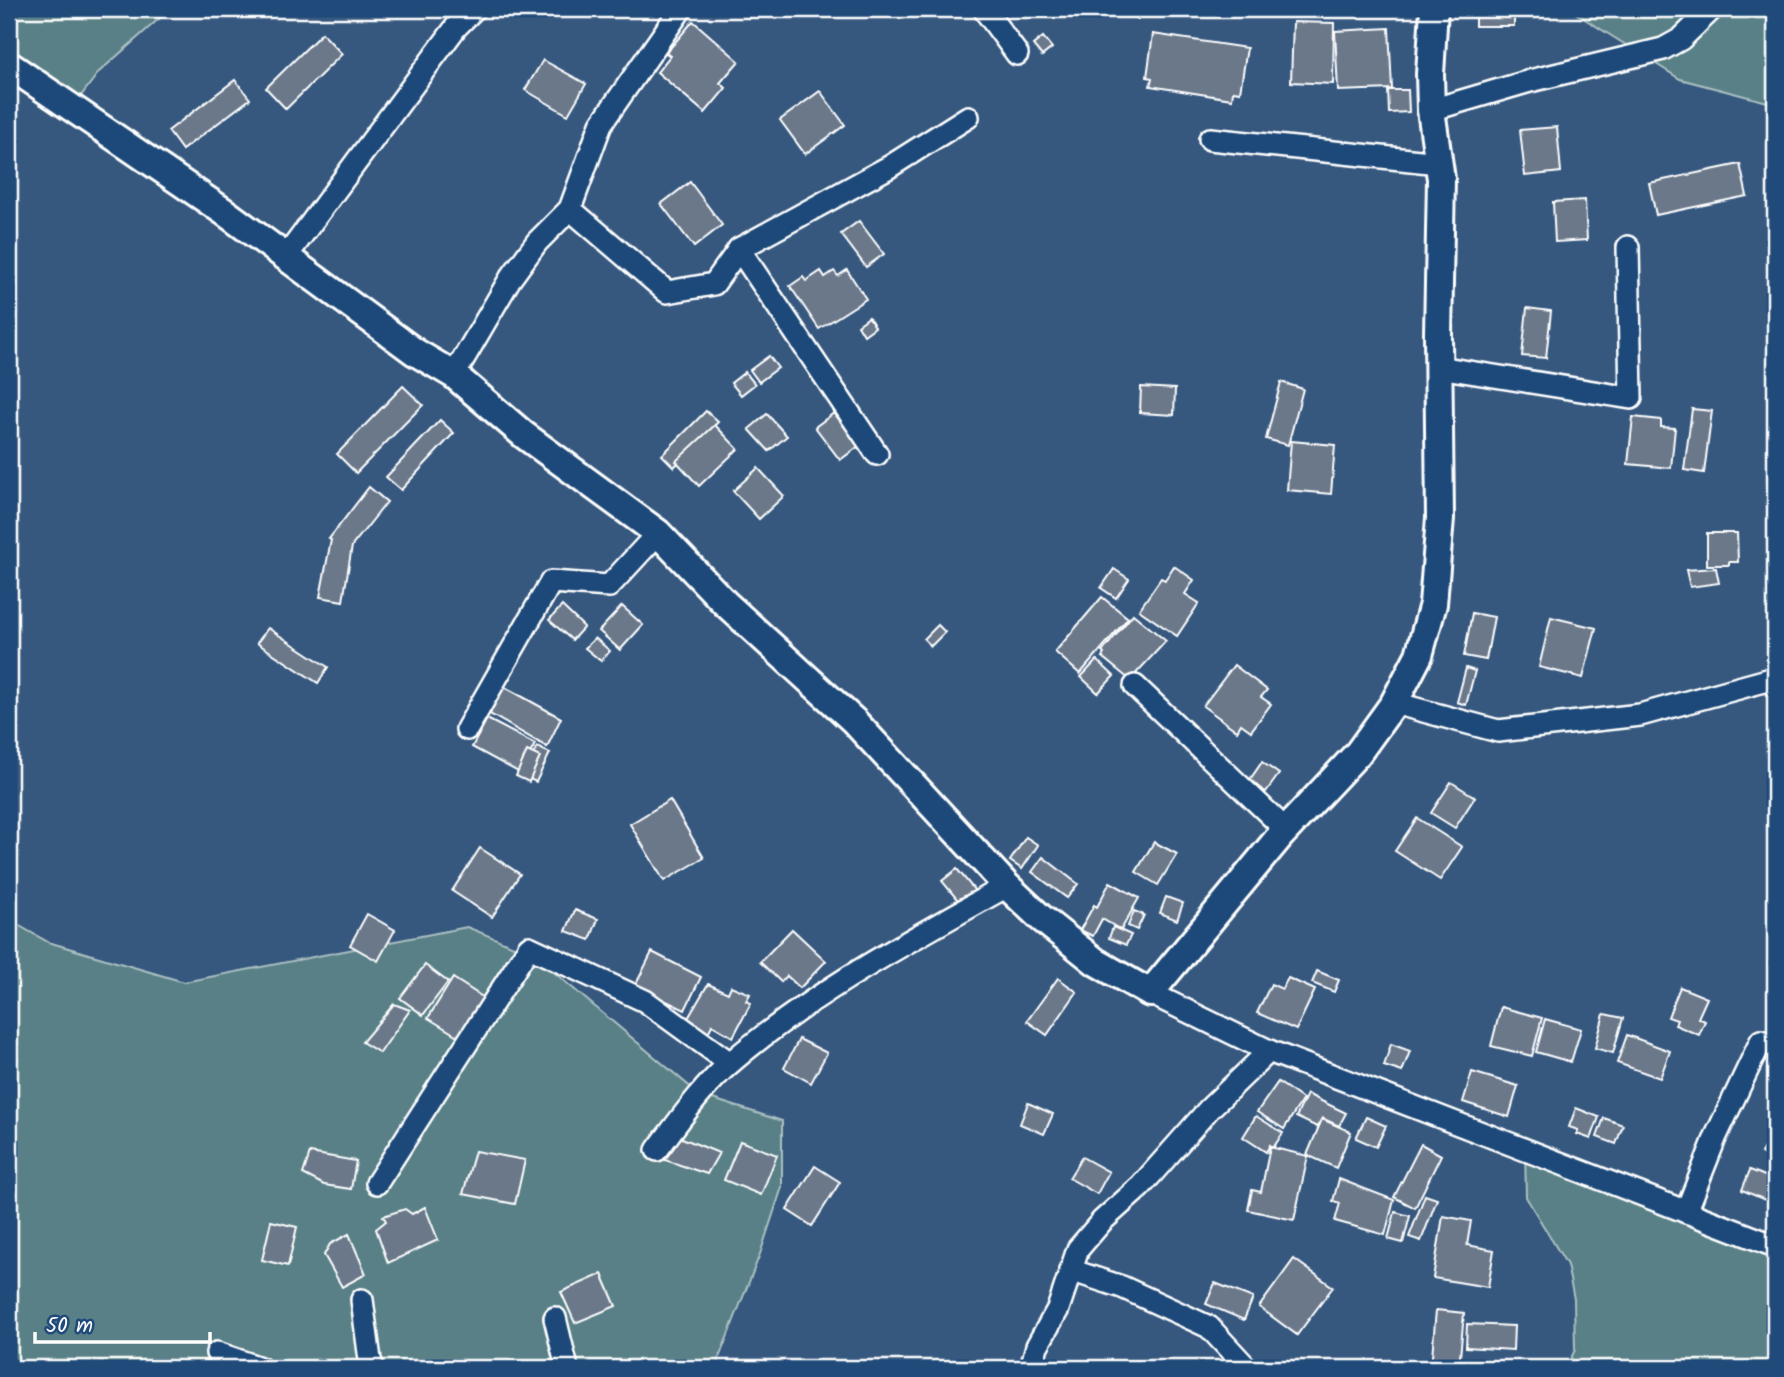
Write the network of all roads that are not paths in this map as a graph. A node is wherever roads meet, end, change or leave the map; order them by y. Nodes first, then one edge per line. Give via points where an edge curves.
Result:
1 (474, 9) edge
2 (681, 9) edge
3 (984, 9) edge
4 (1434, 9) edge
5 (1712, 9) edge
6 (1017, 54) dead end
7 (9, 65) edge
8 (1431, 110) junction
9 (968, 117) dead end
10 (1210, 139) dead end
11 (1439, 163) junction
12 (570, 209) junction
13 (1628, 247) dead end
14 (739, 248) junction
15 (286, 257) junction
16 (1438, 367) junction
17 (454, 374) junction
18 (877, 454) dead end
19 (658, 533) junction
20 (1775, 678) edge
21 (1135, 686) dead end
22 (1394, 703) junction
23 (467, 729) dead end
24 (1286, 830) junction
25 (1007, 886) junction
26 (1150, 993) junction
27 (1761, 1041) dead end
28 (1269, 1051) junction
29 (730, 1063) junction
30 (657, 1150) dead end
31 (377, 1183) dead end
32 (1686, 1212) junction
33 (1775, 1246) edge
34 (1070, 1270) junction
35 (362, 1300) dead end
36 (555, 1318) dead end
37 (217, 1353) dead end
38 (260, 1368) edge
39 (373, 1368) edge
40 (567, 1368) edge
41 (1031, 1368) edge
42 (1247, 1368) edge

1 - 15 street
2 - 12 street via 601,124
3 - 6 street
4 - 8 street
5 - 8 street via 1681,39 1663,49
7 - 15 street
8 - 11 street
9 - 14 street via 889,167
10 - 11 street
11 - 16 street
12 - 14 street via 667,292 714,284
12 - 17 street via 537,242 510,279
13 - 16 street via 1631,398
14 - 18 street
15 - 17 street via 415,352
16 - 22 street via 1440,518 1433,604 1419,655
17 - 19 street via 524,435
19 - 23 street via 609,586 551,582
19 - 25 street via 725,603 854,721
20 - 22 street via 1640,715 1498,731
21 - 24 street
22 - 24 street via 1358,753
24 - 26 street
25 - 26 street via 1096,962
25 - 29 street via 880,958
26 - 28 street
27 - 32 street
28 - 32 street
28 - 34 street via 1102,1221 1078,1249
29 - 30 street
29 - 31 street via 645,1002 529,947
32 - 33 street
34 - 41 street
34 - 42 street via 1122,1287 1209,1327
35 - 39 street
36 - 40 street
37 - 38 street

